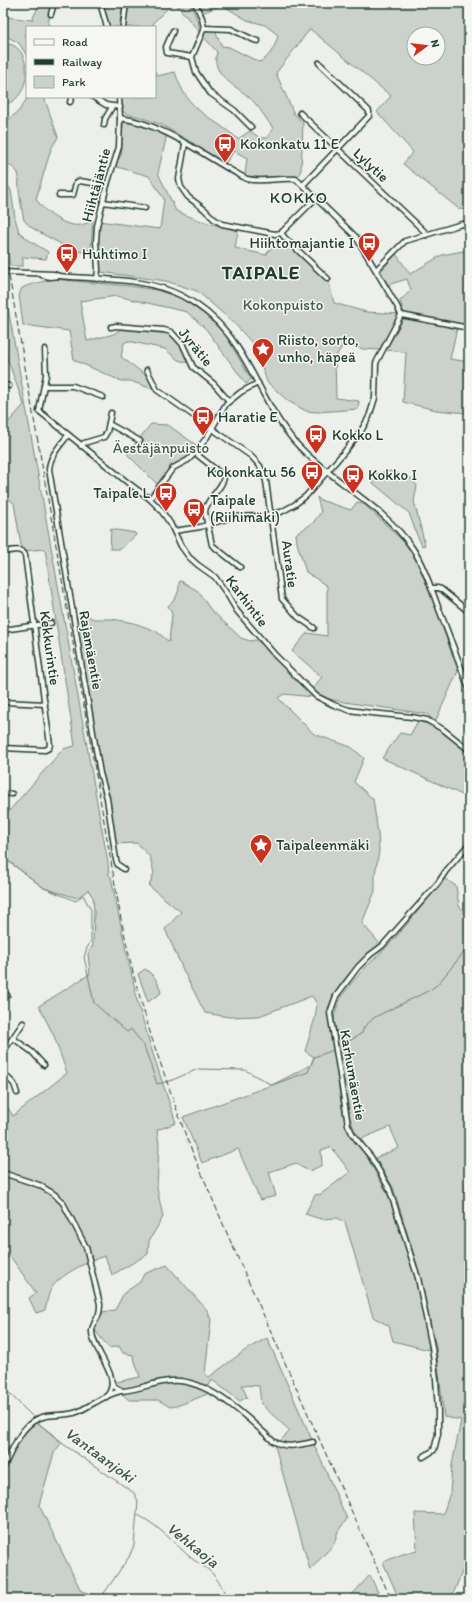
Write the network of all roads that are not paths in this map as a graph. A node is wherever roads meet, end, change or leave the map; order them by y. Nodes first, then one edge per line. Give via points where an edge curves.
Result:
1 (4, 3) edge
2 (54, 3) edge
3 (100, 3) edge
4 (126, 3) edge
5 (195, 3) edge
6 (51, 14) dead end
7 (107, 26) edge
8 (123, 26) edge
9 (204, 28) junction
10 (173, 31) dead end
11 (258, 41) dead end
12 (3, 47) edge
13 (192, 57) junction
14 (319, 63) dead end
15 (72, 98) edge
16 (96, 98) edge
17 (119, 98) edge
18 (70, 102) dead end
19 (112, 107) junction
20 (120, 107) junction
21 (300, 113) dead end
22 (120, 118) junction
23 (104, 125) dead end
24 (251, 127) dead end
25 (185, 144) junction
26 (337, 149) junction
27 (107, 185) junction
28 (303, 185) junction
29 (60, 195) dead end
30 (316, 198) junction
31 (102, 202) junction
32 (145, 208) dead end
33 (469, 225) edge
34 (281, 233) junction
35 (426, 235) junction
36 (376, 270) junction
37 (3, 272) edge
38 (97, 279) junction
39 (328, 279) dead end
40 (402, 316) junction
41 (111, 327) dead end
42 (469, 328) edge
43 (45, 349) dead end
44 (147, 370) dead end
45 (258, 383) junction
46 (3, 384) edge
47 (9, 386) dead end
48 (44, 386) junction
49 (103, 397) dead end
50 (229, 401) junction
51 (111, 413) dead end
52 (109, 424) junction
53 (211, 429) junction
54 (68, 435) junction
55 (140, 441) dead end
56 (81, 446) junction
57 (195, 453) junction
58 (328, 471) junction
59 (150, 499) junction
60 (271, 514) junction
61 (207, 525) junction
62 (174, 531) junction
63 (3, 552) edge
64 (240, 567) dead end
65 (431, 588) junction
66 (469, 612) edge
67 (51, 623) dead end
68 (34, 625) junction
69 (314, 628) dead end
70 (3, 630) edge
71 (469, 689) edge
72 (3, 702) edge
73 (45, 704) junction
74 (3, 748) edge
75 (469, 750) edge
76 (3, 794) edge
77 (12, 794) dead end
78 (469, 844) edge
79 (124, 869) dead end
80 (7, 994) dead end
81 (3, 998) edge
82 (23, 1023) dead end
83 (13, 1038) junction
84 (5, 1046) edge
85 (3, 1052) edge
86 (44, 1065) dead end
87 (3, 1073) edge
88 (17, 1093) dead end
89 (3, 1173) edge
90 (112, 1383) junction
91 (122, 1391) junction
92 (106, 1397) junction
93 (313, 1442) dead end
94 (423, 1457) dead end
95 (3, 1468) edge

1 - 12 street
2 - 6 street
3 - 7 street
4 - 8 street
5 - 9 street
9 - 11 street via 231,29
9 - 13 street
10 - 13 street via 166,47 167,53
13 - 24 street via 196,72 206,89 234,110
14 - 26 street via 366,108 369,114
15 - 18 street
16 - 19 street
17 - 20 street, Hiihtäjäntie
19 - 20 street
19 - 23 street
20 - 22 street, Hiihtäjäntie
21 - 26 street, Lylytie
22 - 25 street via 151,125
22 - 27 street, Hiihtäjäntie via 118,154
25 - 28 street via 247,179 296,179
25 - 34 street via 179,179 181,188 188,197 222,224
26 - 28 street
26 - 35 street, Lylytie
27 - 29 street via 79,181 73,195
27 - 31 street, Hiihtäjäntie
28 - 30 street
30 - 34 street
30 - 36 street via 356,237
31 - 32 street
31 - 38 street, Hiihtäjäntie via 96,234
33 - 35 street via 462,224
34 - 39 street
35 - 36 street via 405,241
36 - 40 street
37 - 38 street
38 - 45 street via 156,287 199,306 227,332
40 - 42 street
40 - 58 street via 376,363 375,398 369,417 362,431
41 - 50 street, Jyrätie via 171,332 183,345 193,367 214,384
43 - 48 street
44 - 53 street, Auratie via 157,390
45 - 50 street
45 - 58 street via 272,410 290,435
46 - 47 street
48 - 49 street via 73,386
48 - 54 street, Karhintie via 39,411
50 - 53 street
51 - 52 street
52 - 55 street
52 - 56 street via 104,437
53 - 57 street
53 - 60 street, Auratie via 251,456 260,466 265,475
54 - 56 street, Karhintie
54 - 79 street, Rajamäentie via 53,454 49,469 116,860
56 - 59 street, Karhintie
57 - 59 street via 173,468
57 - 61 street via 224,476 206,506
58 - 60 street via 306,496 294,505
58 - 65 street via 398,530 417,555
59 - 62 street, Karhintie via 166,516
60 - 61 street via 233,516
60 - 69 street, Auratie via 282,599 298,617
61 - 62 street
61 - 64 street via 212,545
62 - 75 street, Karhintie via 189,557 215,577 237,611 316,696 349,710 412,716 427,720
63 - 68 street, Kekkurintie via 19,550 25,556
65 - 66 street via 441,589
65 - 71 street
67 - 68 street
68 - 70 street
68 - 73 street, Kekkurintie
72 - 73 street
73 - 74 street, Kekkurintie via 49,748
76 - 77 street
78 - 94 street, Karhumäentie via 382,946 358,967 336,996 330,1013 348,1125 371,1157 393,1198 418,1278 432,1348 438,1411 438,1434 434,1450
80 - 81 street
82 - 83 street
83 - 84 street
83 - 86 street
84 - 85 street
87 - 88 street via 14,1084
89 - 90 street via 35,1183 54,1194 63,1203 83,1240 100,1304 92,1330
90 - 91 street
90 - 92 street
91 - 92 street
91 - 93 street via 169,1381 190,1383 218,1395 280,1446
92 - 95 street via 74,1413 35,1420 25,1427

